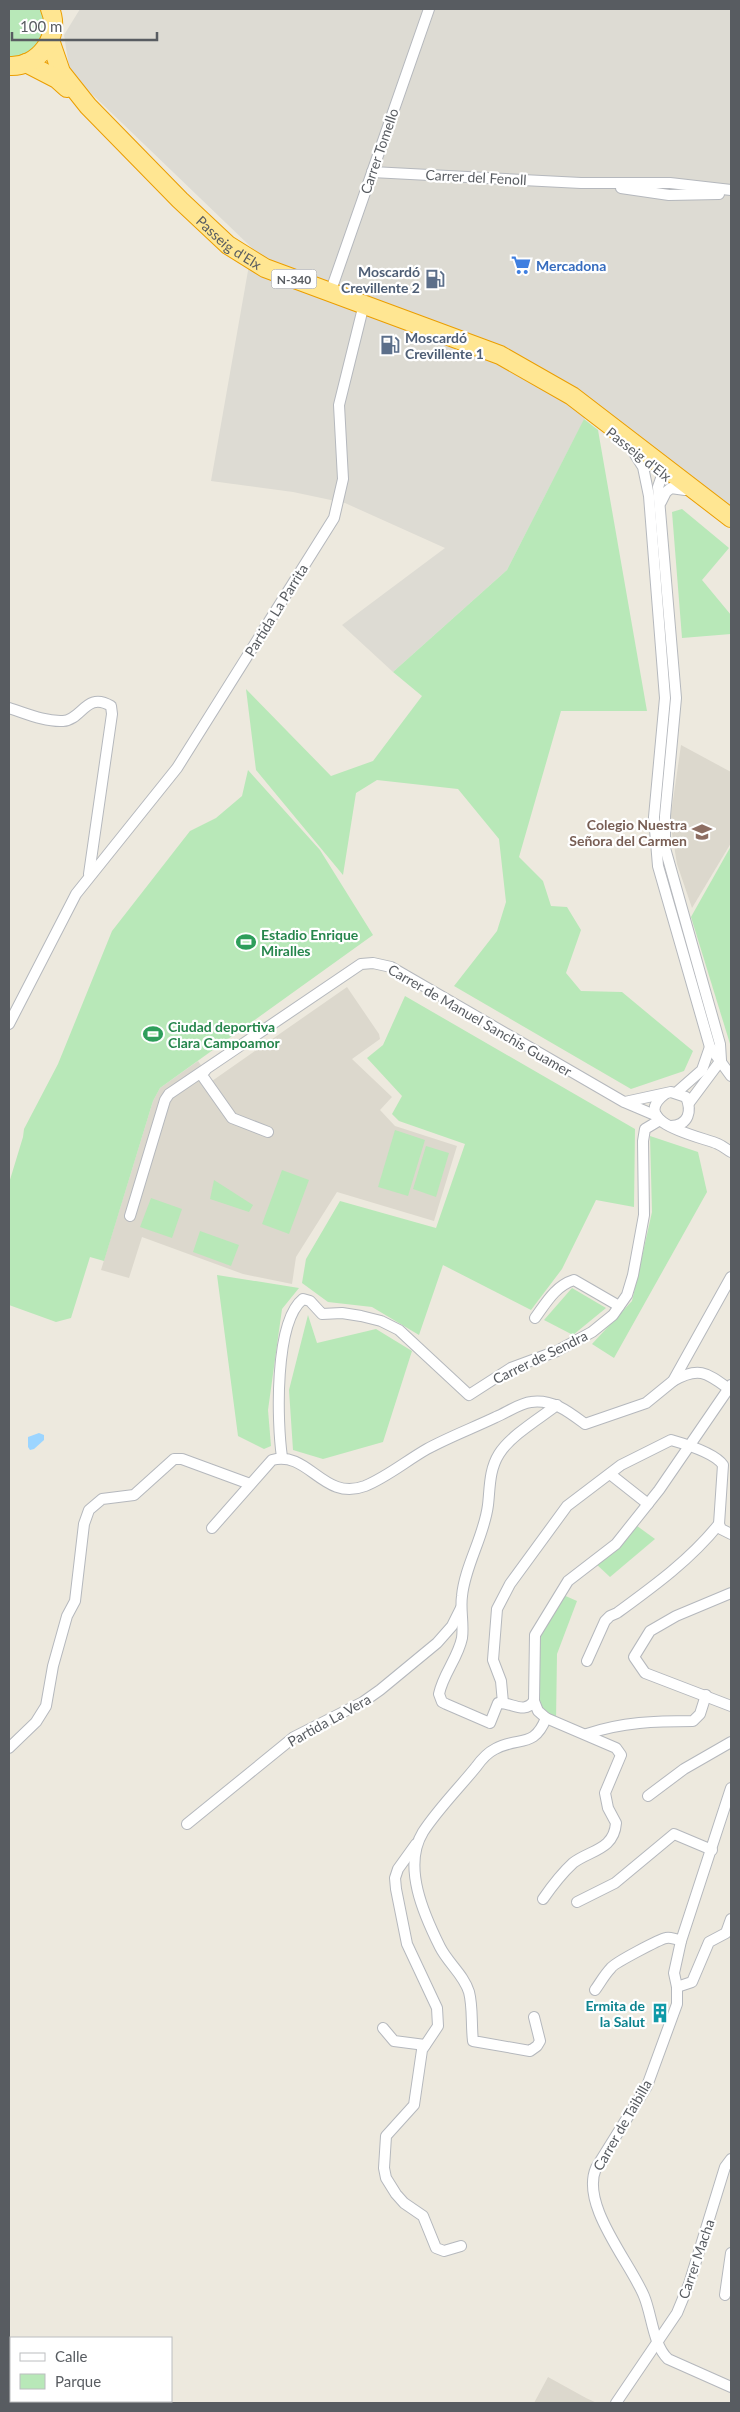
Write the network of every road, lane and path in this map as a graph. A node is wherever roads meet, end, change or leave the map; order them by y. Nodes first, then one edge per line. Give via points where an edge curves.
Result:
1 (62, 9) edge
2 (429, 9) edge
3 (51, 25) edge
4 (17, 65) edge
5 (88, 106) junction
6 (372, 172) junction
7 (731, 192) edge
8 (330, 292) junction
9 (364, 304) junction
10 (546, 381) junction
11 (631, 448) junction
12 (663, 470) junction
13 (685, 490) junction
14 (648, 496) junction
15 (661, 502) junction
16 (731, 518) edge
17 (731, 527) edge
18 (9, 708) edge
19 (89, 876) junction
20 (9, 1024) edge
21 (710, 1047) junction
22 (720, 1060) junction
23 (205, 1071) junction
24 (730, 1073) edge
25 (710, 1076) junction
26 (677, 1092) junction
27 (665, 1094) junction
28 (624, 1102) junction
29 (689, 1103) junction
30 (659, 1118) junction
31 (672, 1126) junction
32 (268, 1132) dead end
33 (731, 1152) edge
34 (130, 1216) dead end
35 (731, 1277) edge
36 (619, 1306) junction
37 (535, 1318) dead end
38 (673, 1381) junction
39 (730, 1387) edge
40 (557, 1405) junction
41 (688, 1445) junction
42 (282, 1457) junction
43 (610, 1474) junction
44 (250, 1484) junction
45 (648, 1504) junction
46 (719, 1524) junction
47 (212, 1528) dead end
48 (731, 1534) edge
49 (731, 1593) edge
50 (461, 1607) junction
51 (587, 1661) dead end
52 (706, 1696) junction
53 (534, 1701) junction
54 (503, 1703) junction
55 (731, 1706) edge
56 (546, 1718) junction
57 (587, 1734) junction
58 (731, 1742) edge
59 (9, 1748) edge
60 (731, 1788) edge
61 (648, 1796) dead end
62 (187, 1824) dead end
63 (423, 1832) junction
64 (712, 1850) junction
65 (543, 1899) dead end
66 (577, 1902) dead end
67 (731, 1919) edge
68 (681, 1941) junction
69 (677, 1987) junction
70 (595, 1990) dead end
71 (534, 2017) dead end
72 (383, 2028) dead end
73 (425, 2045) junction
74 (731, 2159) edge
75 (461, 2246) dead end
76 (731, 2253) edge
77 (725, 2295) dead end
78 (658, 2341) junction
79 (731, 2387) edge
80 (616, 2403) edge

1 - 3 street
2 - 6 street, Carrer Tomello
3 - 4 highway, N-340 via 36,58
3 - 5 highway, N-340 via 61,72
4 - 5 highway, N-340 via 57,79
5 - 8 highway, Passeig d'Elx / N-340 via 228,245 265,268
6 - 7 street, Carrer del Fenoll via 581,183 669,195
6 - 8 street, Carrer Tomello
8 - 9 highway, Passeig d'Elx / N-340
9 - 10 highway, Passeig d'Elx / N-340 via 500,355
9 - 19 street, Partida La Parrita via 340,405 343,479 334,518 177,768
10 - 11 highway, Passeig d'Elx / N-340
10 - 12 highway, Passeig d'Elx / N-340 via 572,396
11 - 12 highway, Passeig d'Elx / N-340
11 - 14 street via 643,467
12 - 13 highway, Passeig d'Elx / N-340
12 - 14 street via 651,482
12 - 15 street via 658,487
12 - 16 highway, Passeig d'Elx / N-340
13 - 15 street via 671,488
13 - 17 highway, Passeig d'Elx / N-340
14 - 21 street via 665,698 654,817 655,848
15 - 22 street via 676,698 665,848 720,1044
18 - 19 street, Partida La Parrita via 65,722 95,702 111,706
19 - 20 street, Partida La Parrita via 76,894
21 - 22 street
21 - 26 street via 702,1070
22 - 24 street
22 - 25 street
23 - 28 street, Carrer de Manuel Sanchis Guamer via 352,969 374,962 391,967
23 - 32 street via 201,1074 232,1118
23 - 34 street, Carrer de Manuel Sanchis Guamer via 169,1094 165,1100
24 - 25 street
25 - 29 street
26 - 27 street
26 - 29 street
27 - 28 street
27 - 30 street via 658,1102
28 - 30 street, Carrer de Manuel Sanchis Guamer
29 - 31 street via 687,1120
30 - 31 street
30 - 36 street, Carrer de Sendra via 645,1129 644,1215 633,1275 627,1295
31 - 33 street
35 - 38 street
36 - 37 street via 574,1280 556,1289
36 - 42 street, Carrer de Sendra via 612,1315 573,1343 511,1368 469,1395 399,1330 361,1316 322,1314 310,1301 303,1299 296,1304 286,1335 281,1370 278,1408
38 - 39 street via 685,1374 698,1372
38 - 40 street via 646,1404 585,1424
39 - 41 street
40 - 42 street via 529,1402 427,1450 362,1487 329,1485 302,1464
40 - 50 street via 499,1454 491,1474 488,1507 466,1575
41 - 43 street via 671,1440 621,1465
41 - 45 street
41 - 46 street via 724,1465
42 - 44 street via 266,1464
43 - 45 street
43 - 54 street via 567,1506 510,1584 497,1609 493,1660 501,1680
44 - 47 street
44 - 59 street via 174,1459 134,1495 102,1499 89,1510 84,1524 74,1601 53,1666 46,1706 36,1722
45 - 53 street via 616,1544 568,1581 535,1635
46 - 48 street via 721,1529
46 - 51 street via 674,1570 607,1618
49 - 52 street via 676,1616 650,1631 634,1656 645,1673
50 - 54 street via 460,1647 443,1682 440,1698 446,1704 490,1723 496,1705
50 - 62 street, Partida La Vera via 452,1626 437,1643 380,1690 294,1737
52 - 55 street
52 - 57 street via 700,1714 693,1721 630,1723
53 - 54 street via 523,1708
53 - 56 street
56 - 57 street
56 - 63 street via 532,1739 502,1746 487,1754
57 - 65 street via 620,1752 620,1760 605,1792 608,1808 616,1823 615,1829 605,1846 575,1862
58 - 61 street via 684,1769
60 - 64 street, Carrer de Taibilla
63 - 71 street via 416,1853 416,1885 438,1943 467,1986 473,2041 530,2051 540,2041
63 - 73 street via 395,1878 407,1944 437,2008 438,2026
64 - 66 street via 674,1834 615,1883
64 - 68 street, Carrer de Taibilla
67 - 69 street via 726,1933 709,1942 692,1982
68 - 69 street, Carrer de Taibilla via 674,1973
68 - 70 street via 663,1939 619,1960
69 - 78 street, Carrer de Taibilla via 677,2004 647,2086 596,2168 592,2181 604,2224 644,2294
72 - 73 street via 394,2042
73 - 75 street via 414,2105 386,2136 384,2168 396,2194 423,2216 436,2248 444,2251
74 - 78 street, Carrer Macha via 725,2167 689,2284
76 - 77 street
78 - 79 street, Carrer de Taibilla via 660,2352 668,2359
78 - 80 street, Carrer Macha

